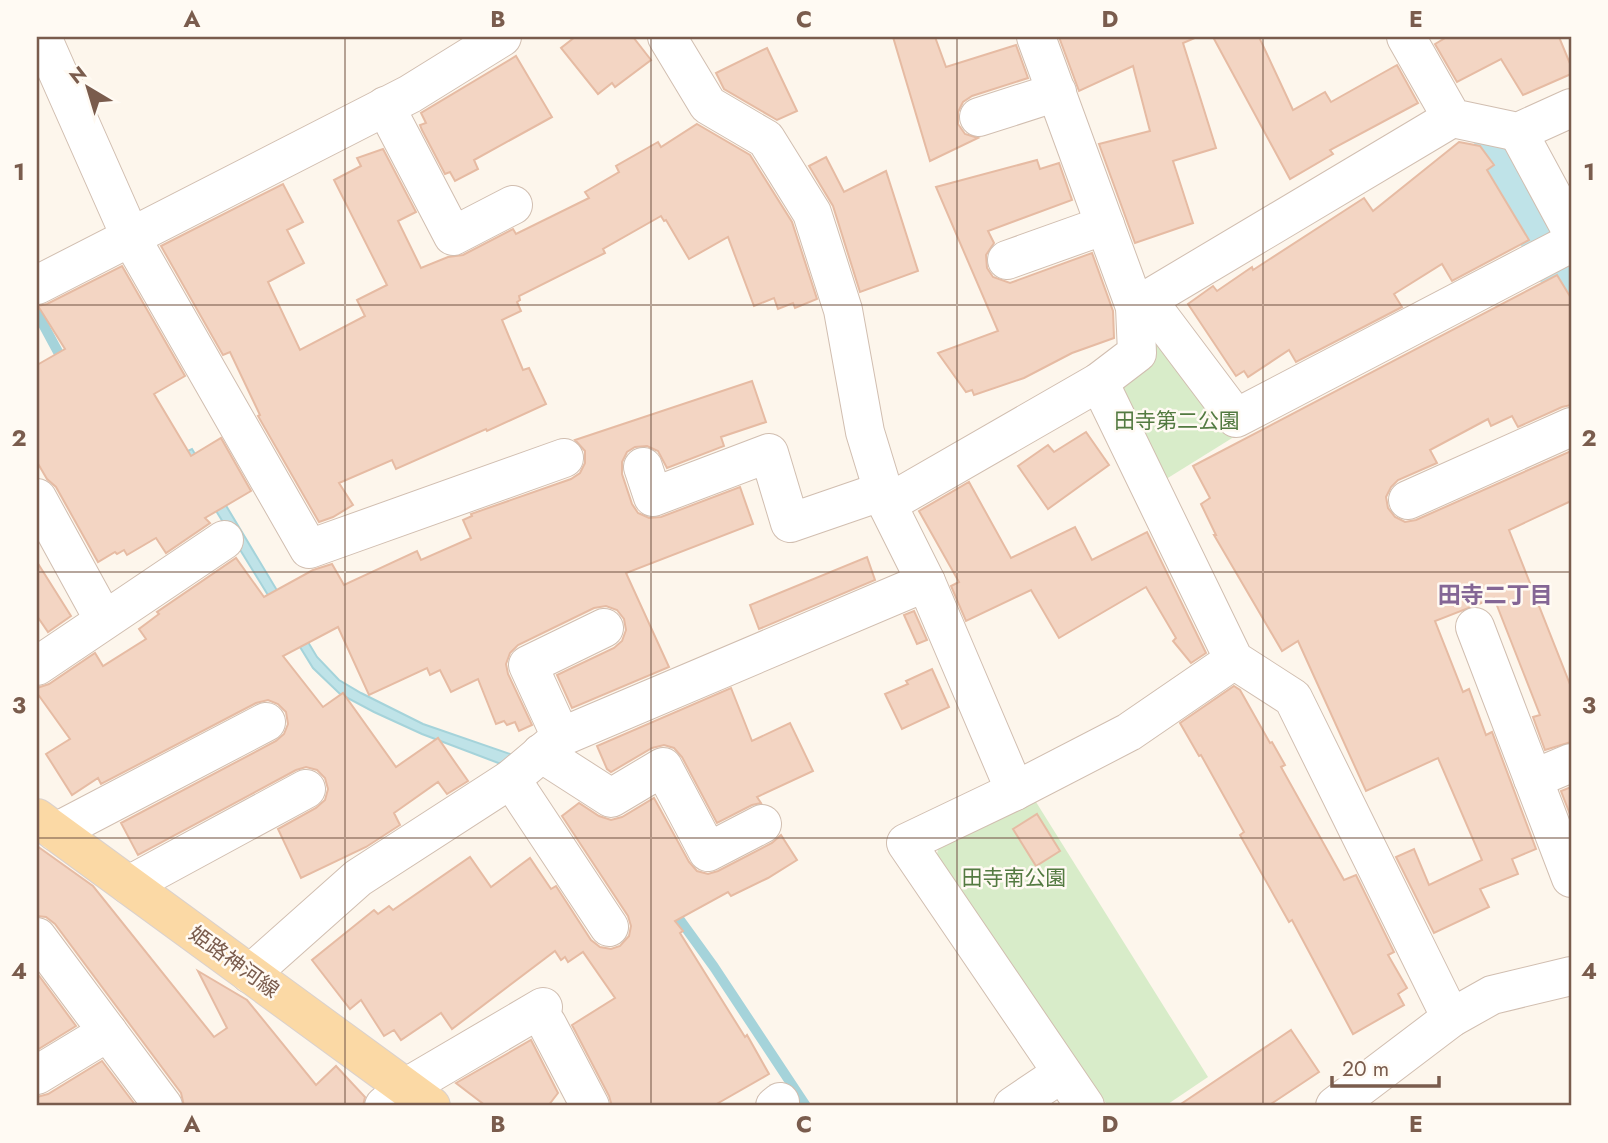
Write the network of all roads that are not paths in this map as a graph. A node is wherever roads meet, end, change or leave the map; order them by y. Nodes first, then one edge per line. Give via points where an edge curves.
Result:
1 (42, 37) edge
2 (502, 37) edge
3 (667, 37) edge
4 (1036, 37) edge
5 (1406, 37) edge
6 (1057, 92) junction
7 (385, 106) junction
8 (1571, 108) edge
9 (979, 117) dead end
10 (1452, 118) junction
11 (1518, 132) junction
12 (513, 205) dead end
13 (1105, 225) junction
14 (131, 238) junction
15 (1563, 242) edge
16 (1007, 260) dead end
17 (37, 285) edge
18 (1135, 307) junction
19 (1100, 382) junction
20 (1571, 427) edge
21 (564, 457) dead end
22 (643, 467) dead end
23 (37, 498) edge
24 (885, 498) junction
25 (1408, 500) dead end
26 (225, 540) dead end
27 (926, 582) junction
28 (104, 620) junction
29 (1475, 627) dead end
30 (604, 628) dead end
31 (1234, 660) junction
32 (37, 666) edge
33 (266, 722) dead end
34 (551, 745) junction
35 (1571, 763) edge
36 (511, 779) junction
37 (1533, 779) junction
38 (306, 789) dead end
39 (1015, 791) junction
40 (762, 824) dead end
41 (46, 825) edge
42 (1571, 878) edge
43 (129, 885) junction
44 (609, 927) dead end
45 (37, 936) edge
46 (250, 974) junction
47 (1571, 976) edge
48 (1451, 1018) junction
49 (108, 1032) junction
50 (1062, 1073) junction
51 (37, 1075) edge
52 (407, 1100) edge
53 (163, 1106) edge
54 (590, 1106) edge
55 (1013, 1106) edge
56 (1085, 1106) edge
57 (1335, 1106) edge

1 - 14 street
2 - 7 street
3 - 24 street via 708,105 766,139 812,213 844,310 865,432
4 - 6 street
5 - 10 street
6 - 9 street
6 - 13 street
7 - 12 street via 453,236
7 - 14 street
8 - 11 street
10 - 11 street
10 - 18 street
11 - 15 street
13 - 16 street
13 - 18 street
14 - 17 street
14 - 21 street via 309,549
15 - 18 street via 1236,418 1160,317
18 - 19 street via 1137,353
19 - 24 street
19 - 31 street
20 - 25 street
22 - 24 street via 653,497 769,453 790,523
23 - 28 street
24 - 27 street
26 - 28 street
27 - 34 street
27 - 39 street
28 - 32 street
29 - 37 street
30 - 34 street via 528,665
31 - 39 street via 1129,732
31 - 48 street via 1293,698
33 - 41 street
34 - 36 street
34 - 40 street via 611,798 663,767 708,852
35 - 37 street
36 - 44 street
36 - 46 street via 358,878
37 - 42 street
38 - 43 street
39 - 50 street via 906,843
41 - 43 main road, 姫路神河線
43 - 46 main road, 姫路神河線
45 - 49 street
46 - 52 main road, 姫路神河線
47 - 48 street via 1492,995
48 - 57 street
49 - 51 street
49 - 53 street
50 - 55 street
50 - 56 street
52 - 54 street via 545,1015

